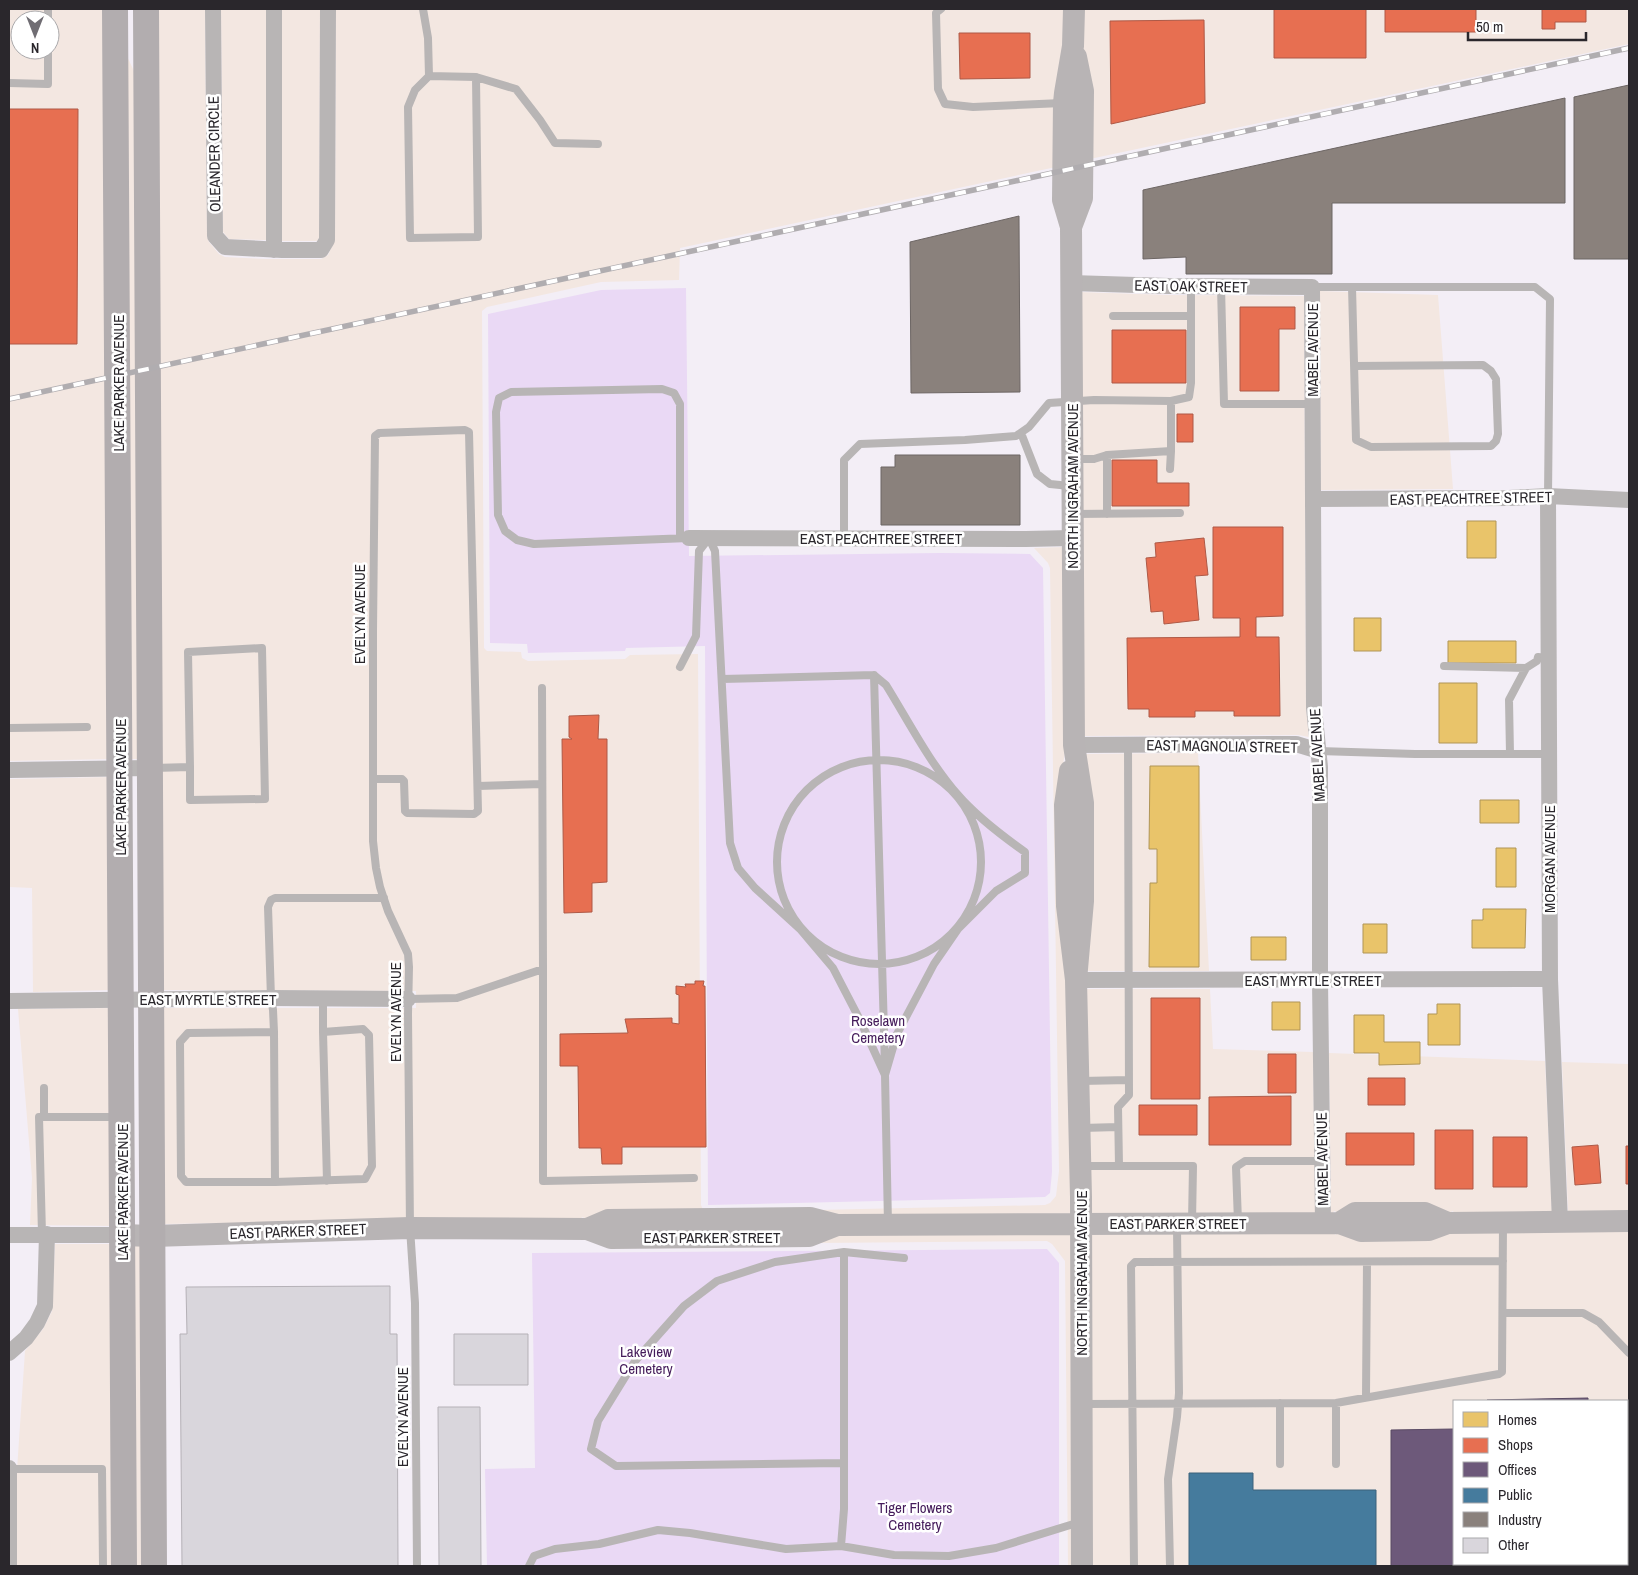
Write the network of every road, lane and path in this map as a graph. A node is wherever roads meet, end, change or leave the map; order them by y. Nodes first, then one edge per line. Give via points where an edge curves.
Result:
1 (116, 9) edge
2 (133, 9) edge
3 (146, 9) edge
4 (213, 9) edge
5 (274, 9) edge
6 (328, 9) edge
7 (423, 9) edge
8 (941, 9) edge
9 (1074, 9) edge
10 (1073, 46) junction
11 (48, 60) edge
12 (429, 76) junction
13 (476, 77) junction
14 (147, 80) junction
15 (9, 84) edge
16 (1064, 103) junction
17 (598, 144) dead end
18 (1071, 228) junction
19 (274, 250) junction
20 (1071, 283) junction
21 (1191, 286) junction
22 (1221, 286) junction
23 (1312, 287) junction
24 (1352, 287) junction
25 (1113, 316) dead end
26 (1191, 316) junction
27 (1354, 366) junction
28 (1171, 401) junction
29 (1072, 402) junction
30 (1313, 404) junction
31 (1021, 433) junction
32 (1171, 451) junction
33 (1107, 455) junction
34 (1072, 459) junction
35 (1170, 469) dead end
36 (1072, 486) junction
37 (1548, 496) junction
38 (1313, 499) junction
39 (1629, 500) edge
40 (1072, 514) junction
41 (1107, 514) junction
42 (1180, 514) dead end
43 (684, 538) junction
44 (709, 538) junction
45 (844, 538) junction
46 (1072, 538) junction
47 (1548, 658) junction
48 (1444, 666) dead end
49 (680, 667) dead end
50 (1526, 668) junction
51 (874, 675) junction
52 (722, 678) junction
53 (542, 688) dead end
54 (87, 727) dead end
55 (9, 728) edge
56 (1074, 745) junction
57 (1128, 745) junction
58 (1319, 751) junction
59 (1510, 754) junction
60 (1549, 754) junction
61 (877, 759) junction
62 (190, 767) junction
63 (120, 768) junction
64 (151, 768) junction
65 (9, 770) edge
66 (373, 779) junction
67 (542, 784) junction
68 (478, 786) junction
69 (959, 796) junction
70 (384, 898) junction
71 (800, 928) junction
72 (958, 929) junction
73 (882, 965) junction
74 (543, 969) junction
75 (1550, 979) junction
76 (1076, 980) junction
77 (1128, 980) junction
78 (1320, 980) junction
79 (271, 998) junction
80 (121, 999) junction
81 (152, 999) junction
82 (323, 999) junction
83 (408, 999) junction
84 (9, 1000) edge
85 (274, 1032) junction
86 (324, 1032) junction
87 (885, 1075) junction
88 (1128, 1080) junction
89 (1078, 1081) junction
90 (44, 1088) dead end
91 (44, 1117) junction
92 (122, 1117) junction
93 (1079, 1128) junction
94 (1118, 1128) junction
95 (1322, 1161) junction
96 (1080, 1166) junction
97 (1119, 1166) junction
98 (694, 1178) dead end
99 (327, 1181) junction
100 (275, 1182) junction
101 (1629, 1221) edge
102 (1238, 1222) junction
103 (1331, 1222) junction
104 (1560, 1222) junction
105 (1185, 1223) junction
106 (1503, 1223) junction
107 (1080, 1224) junction
108 (888, 1225) junction
109 (410, 1228) junction
110 (45, 1234) junction
111 (9, 1235) edge
112 (122, 1236) junction
113 (153, 1236) junction
114 (844, 1252) junction
115 (904, 1258) dead end
116 (1503, 1261) junction
117 (1178, 1262) junction
118 (1367, 1262) junction
119 (1503, 1314) junction
120 (9, 1353) edge
121 (1629, 1353) edge
122 (1366, 1397) junction
123 (1280, 1403) junction
124 (1336, 1403) junction
125 (1081, 1404) junction
126 (1133, 1404) junction
127 (1178, 1404) junction
128 (844, 1464) junction
129 (1280, 1464) dead end
130 (1336, 1464) dead end
131 (9, 1468) edge
132 (113, 1470) junction
133 (1082, 1521) junction
134 (840, 1546) junction
135 (9, 1566) edge
136 (103, 1566) edge
137 (124, 1566) edge
138 (154, 1566) edge
139 (416, 1566) edge
140 (529, 1566) edge
141 (1082, 1566) edge
142 (1134, 1566) edge
143 (1170, 1566) edge

1 - 63 main road, LAKE PARKER AVENUE
2 - 14 main road via 133,50
3 - 14 main road, LAKE PARKER AVENUE
4 - 19 street, OLEANDER CIRCLE via 215,236 225,248
5 - 19 street
6 - 19 street, OLEANDER CIRCLE via 327,240 321,250
7 - 12 lane
8 - 16 lane via 936,13 938,89 945,104 973,107
9 - 10 street, NORTH INGRAHAM AVENUE
10 - 16 street, NORTH INGRAHAM AVENUE
10 - 18 street, NORTH INGRAHAM AVENUE via 1083,92 1082,198
11 - 15 lane via 48,84
12 - 13 lane
12 - 13 lane via 415,90 408,107 410,238 478,237
13 - 17 lane via 516,89 555,143
14 - 64 main road, LAKE PARKER AVENUE
16 - 18 street, NORTH INGRAHAM AVENUE via 1063,200
18 - 20 street, NORTH INGRAHAM AVENUE
20 - 21 street, EAST OAK STREET
20 - 29 street, NORTH INGRAHAM AVENUE
21 - 22 street, EAST OAK STREET
21 - 26 lane
22 - 23 street, EAST OAK STREET
22 - 30 lane via 1224,404
23 - 24 lane
23 - 30 street, MABEL AVENUE
24 - 27 lane
24 - 37 lane via 1535,286 1550,299
25 - 26 lane
26 - 28 lane via 1188,397
27 - 27 lane via 1356,440 1371,447 1492,446 1496,441 1496,378 1483,365
28 - 29 lane
28 - 32 lane
29 - 31 lane via 1050,403
29 - 34 street, NORTH INGRAHAM AVENUE
30 - 38 street, MABEL AVENUE
31 - 36 lane via 1037,474 1050,484
31 - 45 lane via 965,440 860,444 844,460
32 - 33 lane
32 - 35 lane
33 - 34 lane
33 - 41 lane
34 - 36 street, NORTH INGRAHAM AVENUE
36 - 40 street, NORTH INGRAHAM AVENUE
37 - 38 street, EAST PEACHTREE STREET
37 - 39 street, EAST PEACHTREE STREET
37 - 47 street, MORGAN AVENUE
38 - 58 street, MABEL AVENUE via 1314,708
40 - 41 lane
40 - 46 street, NORTH INGRAHAM AVENUE
41 - 42 lane
43 - 43 lane via 534,544 517,540 506,531 498,515 496,412 499,398 511,392 662,389 674,393 680,404
43 - 44 street, EAST PEACHTREE STREET
44 - 45 street, EAST PEACHTREE STREET
44 - 49 lane via 699,551 696,636
44 - 52 lane via 715,551
45 - 46 street, EAST PEACHTREE STREET
46 - 56 street, NORTH INGRAHAM AVENUE
47 - 50 lane via 1538,657
47 - 60 street, MORGAN AVENUE
48 - 50 lane
50 - 59 lane via 1509,700
51 - 52 lane
51 - 61 lane
51 - 69 lane via 886,685 939,771
52 - 71 lane via 730,842 738,868 755,888
53 - 67 lane
54 - 55 lane
56 - 57 street, EAST MAGNOLIA STREET
56 - 76 street, NORTH INGRAHAM AVENUE via 1065,806 1067,906
57 - 58 street, EAST MAGNOLIA STREET via 1296,744
57 - 77 lane
58 - 59 lane, EAST MAGNOLIA STREET
58 - 78 street, MABEL AVENUE
59 - 60 lane, EAST MAGNOLIA STREET
60 - 75 street, MORGAN AVENUE
61 - 69 lane via 908,763 936,775
61 - 71 lane via 844,765 815,781 793,806 779,836 776,868 783,900
61 - 73 lane
62 - 62 lane via 190,800 265,799 262,648 188,652
62 - 64 lane
63 - 64 street
63 - 65 street
63 - 80 main road, LAKE PARKER AVENUE
64 - 81 main road, LAKE PARKER AVENUE
66 - 68 lane via 404,781 407,814 474,814 478,811
66 - 68 lane, EVELYN AVENUE via 375,436 379,433 464,430 469,432
66 - 70 lane, EVELYN AVENUE via 373,841
67 - 68 lane
67 - 74 lane
69 - 72 lane via 974,820 982,848 982,877 973,905
69 - 72 lane via 996,831 1025,852 1025,872 996,891
70 - 79 lane via 271,900 268,907
70 - 83 lane, EVELYN AVENUE via 408,954
71 - 73 lane via 830,952 852,961
71 - 87 lane via 832,968
72 - 73 lane via 936,948 910,960
72 - 87 lane via 934,964 897,1034
73 - 87 lane
74 - 83 lane via 456,998
74 - 98 lane via 543,1181
75 - 78 street, EAST MYRTLE STREET
75 - 104 street, MORGAN AVENUE
76 - 77 street, EAST MYRTLE STREET
76 - 89 street, NORTH INGRAHAM AVENUE
77 - 78 street, EAST MYRTLE STREET
77 - 88 lane
78 - 95 street, MABEL AVENUE
79 - 81 street, EAST MYRTLE STREET
79 - 82 street, EAST MYRTLE STREET
79 - 85 lane
80 - 81 street, EAST MYRTLE STREET
80 - 84 street, EAST MYRTLE STREET
80 - 92 main road, LAKE PARKER AVENUE
81 - 113 main road, LAKE PARKER AVENUE
82 - 83 street, EAST MYRTLE STREET
82 - 86 lane
83 - 109 lane, EVELYN AVENUE
85 - 100 lane
85 - 100 lane via 188,1033 180,1042 181,1176 186,1182
86 - 99 lane
86 - 99 lane via 363,1029 369,1035 370,1044 372,1166 365,1179
87 - 108 lane
88 - 89 lane
88 - 94 lane via 1128,1095 1118,1107
89 - 93 street, NORTH INGRAHAM AVENUE
90 - 91 lane
91 - 92 lane
91 - 110 lane via 39,1117
92 - 112 main road, LAKE PARKER AVENUE
93 - 94 lane
93 - 96 street, NORTH INGRAHAM AVENUE
94 - 97 lane
95 - 102 lane via 1245,1161 1236,1167
95 - 103 street, MABEL AVENUE
96 - 97 lane
96 - 107 street, NORTH INGRAHAM AVENUE
97 - 105 lane via 1193,1166
99 - 100 lane
101 - 104 street, EAST PARKER STREET
102 - 103 street, EAST PARKER STREET
102 - 105 street, EAST PARKER STREET
103 - 106 street, EAST PARKER STREET via 1361,1231 1429,1230 1448,1222
104 - 106 street, EAST PARKER STREET
105 - 107 street, EAST PARKER STREET
105 - 117 lane
106 - 116 lane
107 - 108 street, EAST PARKER STREET
107 - 125 street, NORTH INGRAHAM AVENUE
108 - 109 street, EAST PARKER STREET via 837,1225 809,1236 611,1238 587,1228
109 - 113 street, EAST PARKER STREET
109 - 139 lane, EVELYN AVENUE via 415,1303
110 - 111 street, EAST PARKER STREET
110 - 112 street, EAST PARKER STREET
110 - 120 street via 45,1306 26,1338
112 - 113 street, EAST PARKER STREET
112 - 132 main road, LAKE PARKER AVENUE
113 - 138 main road, LAKE PARKER AVENUE
114 - 115 lane
114 - 128 lane
114 - 128 lane via 775,1262 717,1281 684,1306 635,1361 598,1421 590,1449 616,1466
116 - 118 lane
116 - 119 lane
117 - 118 lane
117 - 126 lane via 1135,1262 1131,1266
117 - 127 lane
118 - 122 lane
119 - 121 lane via 1583,1313 1600,1322
119 - 122 lane via 1502,1372 1499,1374
122 - 124 lane
123 - 124 lane
123 - 127 lane
123 - 129 lane
124 - 130 lane
125 - 126 lane
125 - 133 street, NORTH INGRAHAM AVENUE
126 - 127 lane
126 - 142 lane
127 - 143 lane via 1168,1479
128 - 134 lane
131 - 132 lane
131 - 135 street
132 - 136 lane
132 - 137 main road, LAKE PARKER AVENUE
133 - 134 lane via 996,1548 949,1556 894,1555
133 - 141 street, NORTH INGRAHAM AVENUE
134 - 140 lane via 786,1549 658,1530 599,1544 555,1549 534,1556

